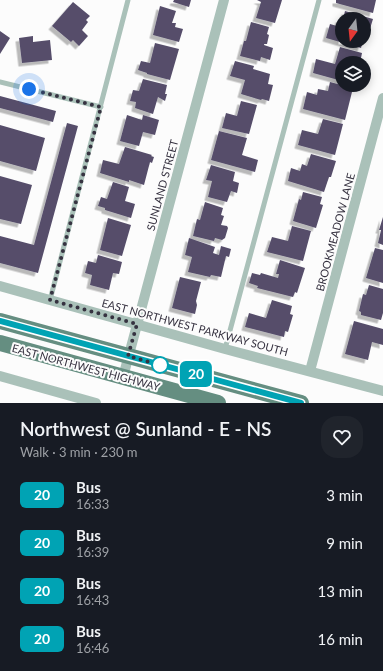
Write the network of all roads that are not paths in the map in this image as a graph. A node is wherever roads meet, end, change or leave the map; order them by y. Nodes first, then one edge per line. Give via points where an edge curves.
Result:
1 (128, 0) edge
2 (224, 0) edge
3 (319, 0) edge
4 (0, 82) edge
5 (383, 98) edge
6 (101, 107) junction
7 (0, 286) edge
8 (50, 300) junction
9 (0, 321) edge
10 (137, 324) junction
11 (0, 343) edge
12 (225, 349) junction
13 (128, 356) junction
14 (310, 371) junction
15 (0, 376) edge
16 (123, 377) junction
17 (383, 391) edge
18 (96, 403) edge
19 (218, 403) edge
20 (301, 403) edge

1 - 6 lane
2 - 10 street, SUNLAND STREET
3 - 12 lane
4 - 6 lane
5 - 14 street, BROOKMEADOW LANE
6 - 8 lane
7 - 8 street, EAST NORTHWEST PARKWAY SOUTH
8 - 10 street, EAST NORTHWEST PARKWAY SOUTH
9 - 13 main road, EAST NORTHWEST HIGHWAY
10 - 12 street, EAST NORTHWEST PARKWAY SOUTH
10 - 13 street, SUNLAND STREET
11 - 16 main road, EAST NORTHWEST HIGHWAY
12 - 14 street, EAST NORTHWEST PARKWAY SOUTH
13 - 16 street, SUNLAND STREET
13 - 20 main road, EAST NORTHWEST HIGHWAY
14 - 17 street, EAST NORTHWEST PARKWAY SOUTH
15 - 18 street
16 - 19 main road, EAST NORTHWEST HIGHWAY

